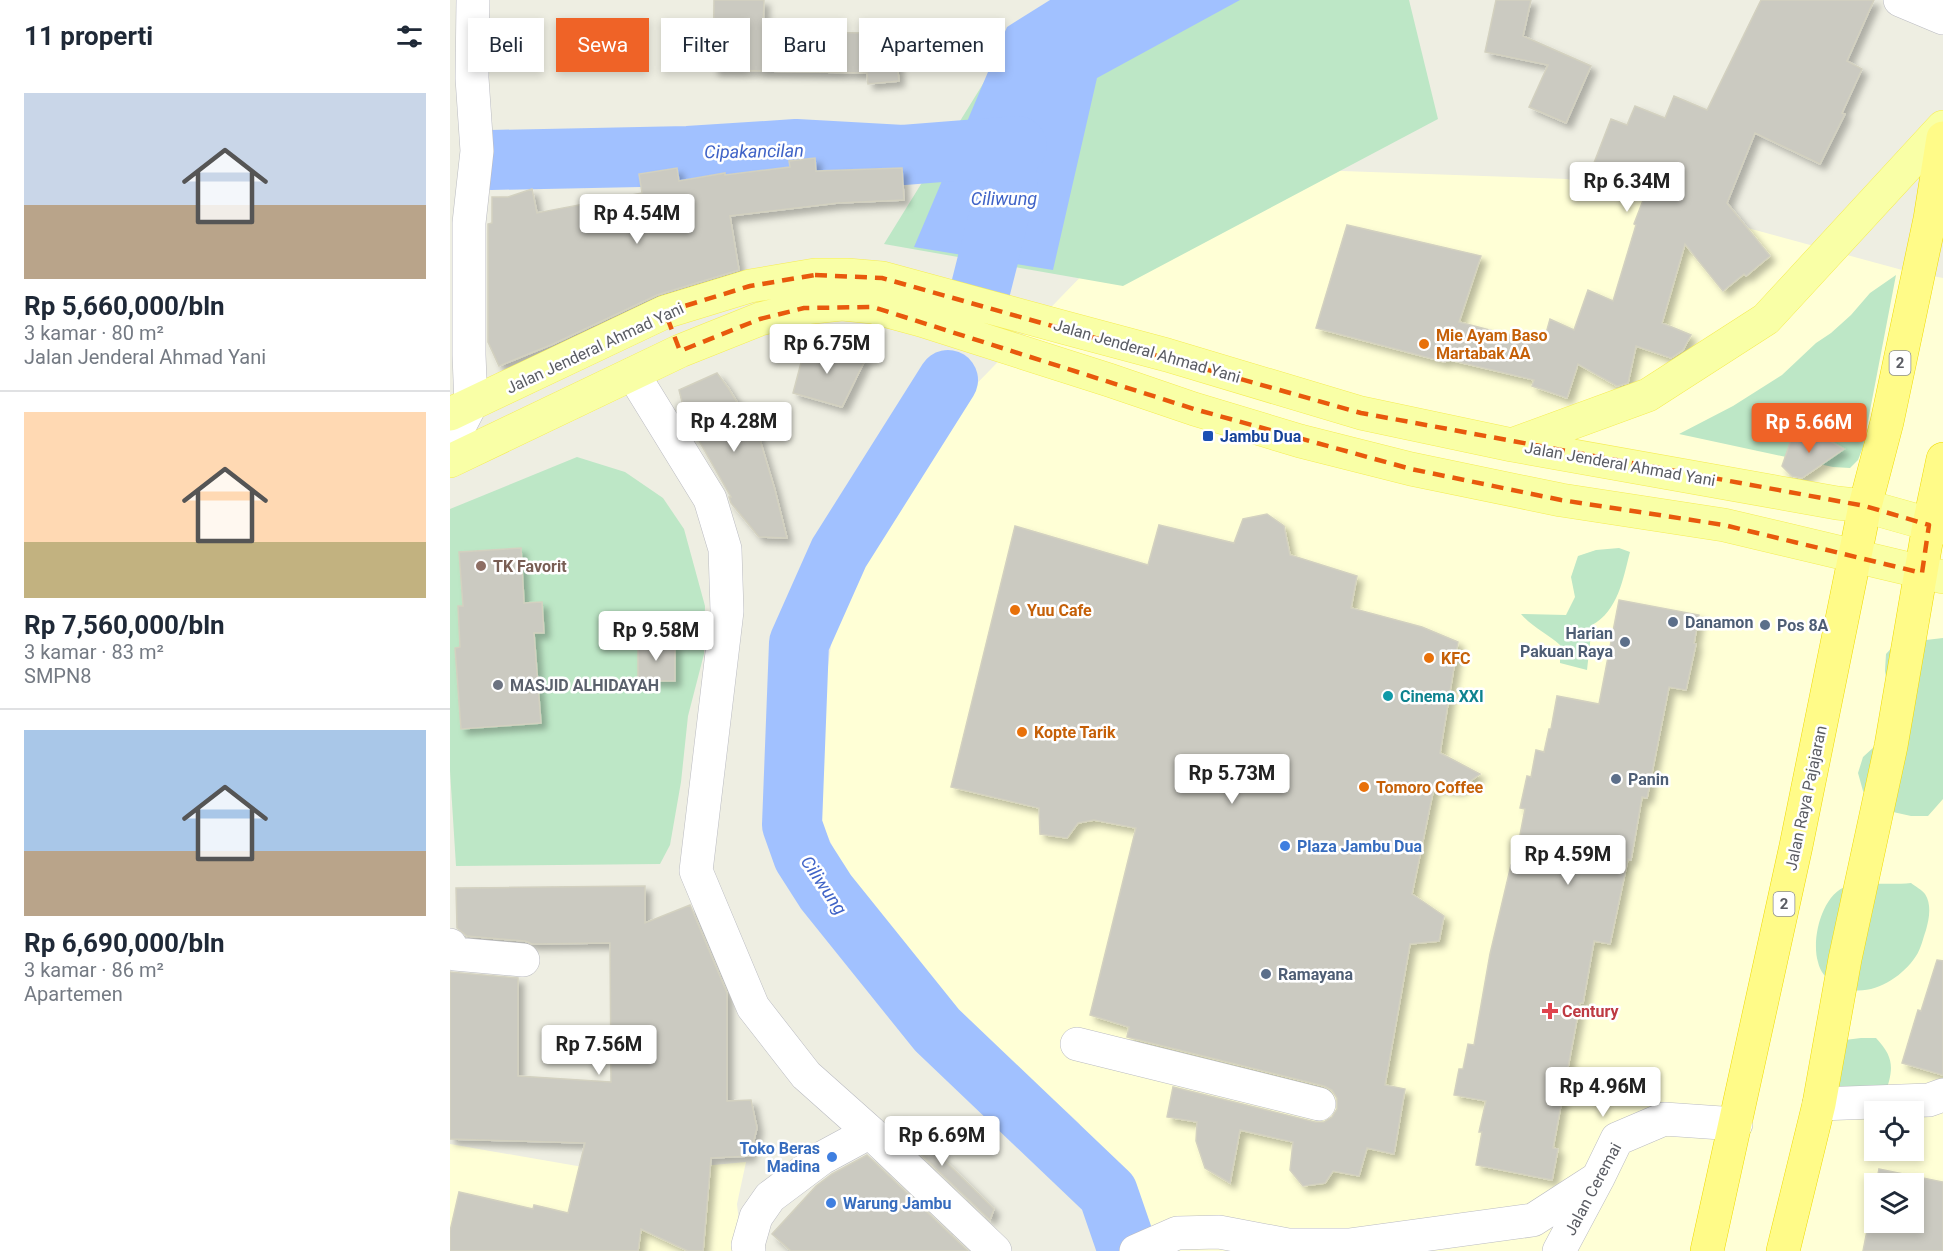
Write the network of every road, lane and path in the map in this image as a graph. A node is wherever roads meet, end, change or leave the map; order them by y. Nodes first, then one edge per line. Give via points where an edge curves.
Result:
1 (473, 0) edge
2 (1900, 0) edge
3 (1943, 18) edge
4 (1943, 127) edge
5 (1943, 138) edge
6 (459, 221) edge
7 (922, 304) junction
8 (665, 312) junction
9 (680, 351) junction
10 (633, 374) junction
11 (460, 409) edge
12 (450, 444) edge
13 (1512, 445) junction
14 (1943, 459) edge
15 (450, 461) edge
16 (1865, 506) junction
17 (1936, 526) edge
18 (1855, 555) junction
19 (1933, 575) edge
20 (450, 945) edge
21 (523, 960) dead end
22 (1077, 1044) dead end
23 (1943, 1095) edge
24 (1319, 1104) dead end
25 (1819, 1104) junction
26 (1736, 1124) junction
27 (870, 1132) junction
28 (1599, 1178) junction
29 (748, 1251) edge
30 (995, 1251) edge
31 (1136, 1251) edge
32 (1559, 1251) edge
33 (1707, 1251) edge
34 (1783, 1251) edge

1 - 6 street via 472,78 477,151
2 - 3 street
4 - 13 main road via 1766,319 1648,395
5 - 16 highway, 2 via 1887,422
6 - 11 street via 468,355
7 - 8 main road, Jalan Jenderal Ahmad Yani via 882,278 815,275 750,286
7 - 9 main road, Jalan Jenderal Ahmad Yani via 804,308 760,319
7 - 13 main road, Jalan Jenderal Ahmad Yani via 1066,328 1361,413
7 - 18 main road, Jalan Jenderal Ahmad Yani via 1051,361 1300,441 1561,500 1724,525
8 - 9 main road
8 - 11 main road, Jalan Jenderal Ahmad Yani
9 - 10 main road, Jalan Jenderal Ahmad Yani
10 - 15 main road, Jalan Jenderal Ahmad Yani
10 - 27 street via 710,500 725,549 727,611 696,871 753,1007 806,1075
11 - 12 street
13 - 16 main road, Jalan Jenderal Ahmad Yani
14 - 17 highway
16 - 17 main road, Jalan Jenderal Ahmad Yani
16 - 18 highway, 2
17 - 19 highway
18 - 19 main road, Jalan Jenderal Ahmad Yani
18 - 26 highway, Jalan Raya Pajajaran / 2
19 - 25 highway via 1845,959
20 - 21 street via 455,954
22 - 24 street
23 - 25 street via 1929,1100
25 - 34 highway
26 - 28 street, Jalan Ceremai via 1664,1119 1617,1139
26 - 33 highway, Jalan Raya Pajajaran / 2
27 - 29 street via 822,1158 770,1197 756,1217
27 - 30 street
28 - 31 street via 1533,1220 1349,1245 1288,1245 1220,1232 1177,1233
28 - 32 street, Jalan Ceremai

